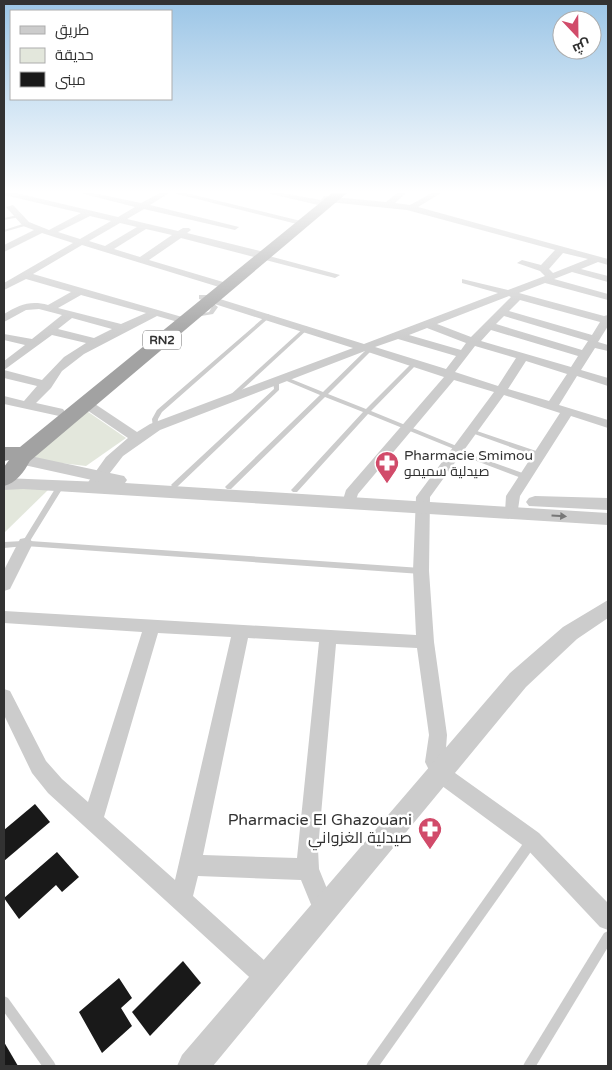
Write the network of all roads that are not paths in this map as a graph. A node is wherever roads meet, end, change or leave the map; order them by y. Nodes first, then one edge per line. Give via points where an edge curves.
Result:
1 (80, 243) edge
2 (85, 243) edge
3 (119, 243) edge
4 (167, 243) edge
5 (212, 243) edge
6 (276, 243) edge
7 (540, 243) edge
8 (215, 244) joint
9 (562, 249) junction
10 (108, 250) junction
11 (262, 255) junction
12 (142, 260) junction
13 (603, 260) edge
14 (522, 263) dead end
15 (571, 269) junction
16 (24, 275) junction
17 (335, 275) dead end
18 (546, 275) junction
19 (608, 279) edge
20 (466, 281) dead end
21 (4, 287) edge
22 (80, 291) junction
23 (211, 295) junction
24 (512, 295) junction
25 (608, 297) edge
26 (49, 309) junction
27 (502, 312) junction
28 (155, 313) junction
29 (71, 314) junction
30 (6, 315) edge
31 (268, 316) junction
32 (184, 319) junction
33 (608, 320) edge
34 (428, 324) junction
35 (490, 326) junction
36 (122, 328) junction
37 (306, 328) junction
38 (51, 331) junction
39 (398, 335) junction
40 (4, 337) edge
41 (97, 342) junction
42 (473, 342) junction
43 (34, 343) junction
44 (591, 346) junction
45 (367, 348) junction
46 (608, 348) edge
47 (464, 355) junction
48 (523, 357) junction
49 (6, 362) edge
50 (415, 363) junction
51 (573, 372) junction
52 (4, 374) edge
53 (450, 375) junction
54 (280, 379) junction
55 (608, 382) edge
56 (47, 385) junction
57 (501, 391) junction
58 (322, 395) junction
59 (230, 398) junction
60 (4, 400) edge
61 (28, 404) junction
62 (85, 404) junction
63 (552, 406) junction
64 (568, 411) junction
65 (59, 412) junction
66 (366, 412) junction
67 (608, 424) edge
68 (155, 427) junction
69 (406, 427) junction
70 (471, 431) junction
71 (136, 437) junction
72 (456, 449) junction
73 (14, 455) edge
74 (540, 455) junction
75 (526, 476) junction
76 (64, 478) junction
77 (4, 480) edge
78 (94, 482) junction
79 (4, 484) edge
80 (175, 485) junction
81 (294, 490) junction
82 (227, 492) junction
83 (350, 498) junction
84 (422, 502) junction
85 (608, 504) edge
86 (512, 506) junction
87 (608, 519) edge
88 (25, 543) junction
89 (4, 545) edge
90 (421, 571) junction
91 (4, 585) edge
92 (608, 608) edge
93 (4, 617) edge
94 (152, 626) junction
95 (241, 632) junction
96 (328, 637) junction
97 (425, 642) junction
98 (4, 697) edge
99 (441, 774) junction
100 (92, 821) junction
101 (532, 840) junction
102 (191, 866) junction
103 (308, 869) junction
104 (181, 899) junction
105 (325, 911) junction
106 (608, 920) edge
107 (608, 937) edge
108 (268, 979) junction
109 (4, 1002) edge
110 (50, 1066) edge
111 (193, 1066) edge
112 (372, 1066) edge
113 (529, 1066) edge

1 - 16 street
2 - 10 street
3 - 10 street
4 - 12 street
5 - 8 street
6 - 11 highway, RN2
7 - 9 street
8 - 11 street
9 - 13 street
9 - 18 street
10 - 12 street
11 - 17 street
11 - 23 highway, RN2
12 - 23 street
13 - 15 street
14 - 18 street
15 - 18 street
15 - 19 street
16 - 21 street
16 - 22 street
18 - 24 street
18 - 25 street
20 - 24 street
22 - 26 street
22 - 28 street
23 - 31 street
23 - 32 highway, RN2
24 - 27 street
24 - 33 street
24 - 34 street
26 - 29 street
26 - 30 street via 33,306
27 - 35 street
27 - 44 street
28 - 32 street
28 - 36 street
29 - 36 street
29 - 38 street
31 - 37 street
31 - 68 lane via 159,411 154,419
32 - 62 highway, RN2
32 - 65 highway, RN2
33 - 44 street
34 - 39 street
34 - 42 street
35 - 42 street
35 - 44 street
36 - 41 street
37 - 45 street
37 - 59 lane
38 - 41 street
38 - 43 street
39 - 45 street
39 - 47 street
40 - 43 street
41 - 56 street via 58,369
42 - 47 street
42 - 48 street
43 - 49 street
44 - 46 street
44 - 51 street
45 - 50 street
45 - 54 street
45 - 58 lane
47 - 53 street
48 - 51 street
48 - 57 street
50 - 53 street
50 - 66 lane
51 - 55 street
51 - 63 street
52 - 56 street
53 - 57 street
53 - 69 street
54 - 58 lane
54 - 59 street
54 - 80 lane via 277,389
56 - 61 street
57 - 63 street
57 - 70 street
58 - 66 lane
58 - 82 lane
59 - 68 street
60 - 61 street
61 - 65 street
62 - 71 street
62 - 73 highway, RN2
63 - 64 street
64 - 67 street
64 - 74 street
65 - 73 highway, RN2
66 - 69 lane
66 - 81 lane
68 - 71 street
69 - 72 lane
69 - 83 street
70 - 72 street
70 - 74 lane
71 - 78 street via 114,454
72 - 75 lane
72 - 84 street
73 - 76 street
73 - 77 highway, RN2
74 - 75 street
75 - 86 street via 513,496
76 - 78 street
76 - 79 street
76 - 88 lane
78 - 80 street
78 - 82 street
80 - 82 street
81 - 82 street
81 - 83 street
82 - 83 street
83 - 84 street
84 - 86 street
84 - 90 street
85 - 86 street
86 -> 87 street
88 - 89 lane
88 - 90 lane
88 - 91 street
90 - 97 street
92 - 99 street via 570,633 518,680
93 - 94 street
94 - 95 street
94 - 100 street
95 - 96 street
95 - 102 street via 225,690
96 - 97 street
96 - 103 street via 309,817
97 - 99 street via 438,735 435,762
98 - 100 street via 40,767 70,802
99 - 101 street
99 - 105 street
100 - 104 street
101 - 106 street
101 - 112 lane
102 - 103 street
102 - 104 street
103 - 105 street
104 - 108 street
105 - 108 street
107 - 113 lane
108 - 111 street
109 - 110 lane

